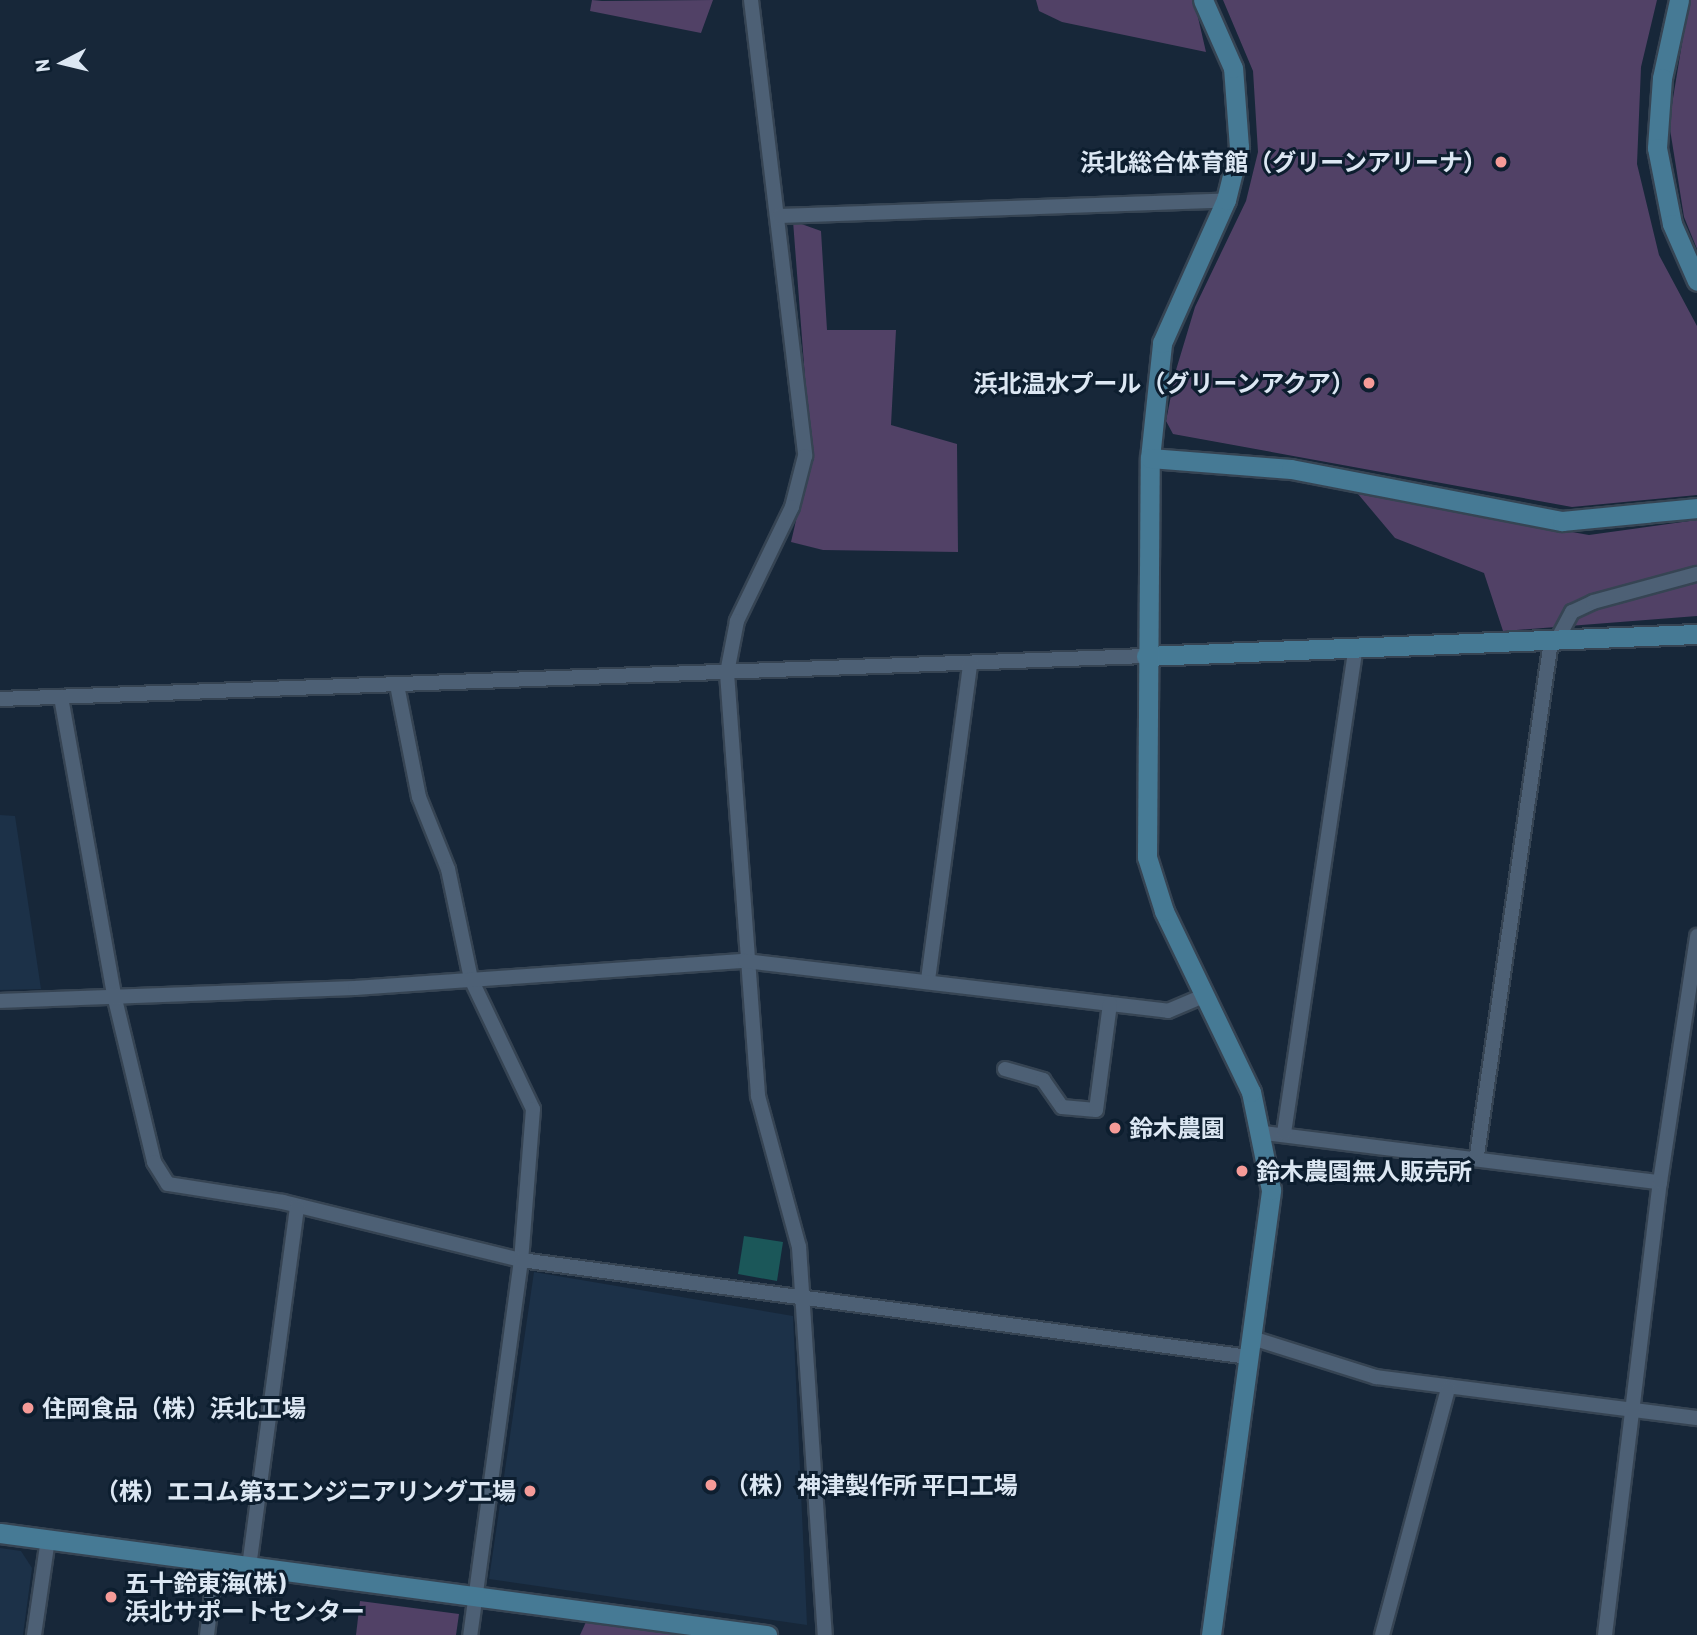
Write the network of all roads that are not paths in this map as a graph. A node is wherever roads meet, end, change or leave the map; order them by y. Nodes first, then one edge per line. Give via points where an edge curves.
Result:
1 (751, 0) edge
2 (1203, 0) edge
3 (1679, 0) edge
4 (1226, 200) junction
5 (779, 216) junction
6 (1697, 281) edge
7 (1150, 458) junction
8 (1697, 508) edge
9 (1697, 574) edge
10 (1697, 634) edge
11 (1554, 640) junction
12 (1355, 652) junction
13 (1146, 656) junction
14 (970, 664) junction
15 (726, 673) junction
16 (397, 685) junction
17 (61, 697) junction
18 (0, 699) edge
19 (1697, 936) edge
20 (745, 961) junction
21 (471, 979) junction
22 (928, 980) junction
23 (1205, 996) junction
24 (115, 999) junction
25 (0, 1001) edge
26 (1110, 1004) junction
27 (1005, 1069) dead end
28 (1264, 1133) junction
29 (1284, 1133) junction
30 (1477, 1154) junction
31 (1660, 1182) junction
32 (298, 1207) junction
33 (521, 1260) junction
34 (805, 1300) junction
35 (1251, 1348) junction
36 (1448, 1390) junction
37 (1633, 1410) junction
38 (1697, 1418) edge
39 (0, 1533) edge
40 (48, 1539) junction
41 (216, 1563) junction
42 (249, 1567) junction
43 (475, 1596) junction
44 (710, 1631) edge
45 (34, 1635) edge
46 (207, 1635) edge
47 (470, 1635) edge
48 (767, 1635) edge
49 (825, 1635) edge
50 (1211, 1635) edge
51 (1382, 1635) edge
52 (1605, 1635) edge

1 - 5 street
2 - 4 street via 1229,51 1240,108 1240,147
3 - 6 street via 1662,79 1657,148 1672,224
4 - 5 street
4 - 7 street via 1162,343
5 - 15 street via 805,456 792,507 737,621
7 - 8 street via 1291,469 1562,521
7 - 13 street
9 - 11 street via 1592,602 1572,612
10 - 11 street
11 - 12 street
11 - 30 street
12 - 13 street
12 - 29 street
13 - 14 street
13 - 23 street via 1147,857
14 - 15 street
14 - 22 street
15 - 16 street
15 - 20 street
16 - 17 street
16 - 21 street via 419,797 449,869
17 - 18 street
17 - 24 street
19 - 31 street
20 - 21 street
20 - 22 street
20 - 34 street via 758,1096 799,1247
21 - 24 street
21 - 33 street via 533,1109
22 - 26 street
23 - 26 street via 1175,1011
23 - 28 street via 1248,1083
24 - 25 street
24 - 32 street via 161,1177 172,1186
26 - 27 street via 1096,1110 1062,1107 1043,1080
28 - 29 street
28 - 35 street via 1270,1212
29 - 30 street
30 - 31 street
31 - 37 street
32 - 33 street
32 - 42 street
33 - 34 street
33 - 43 street
34 - 35 street
34 - 49 street
35 - 36 street
35 - 50 street
36 - 37 street
36 - 51 street
37 - 38 street
37 - 52 street
39 - 40 street
40 - 41 street
40 - 45 street
41 - 42 street
41 - 46 street
42 - 43 street
43 - 44 street
43 - 47 street
44 - 48 street

